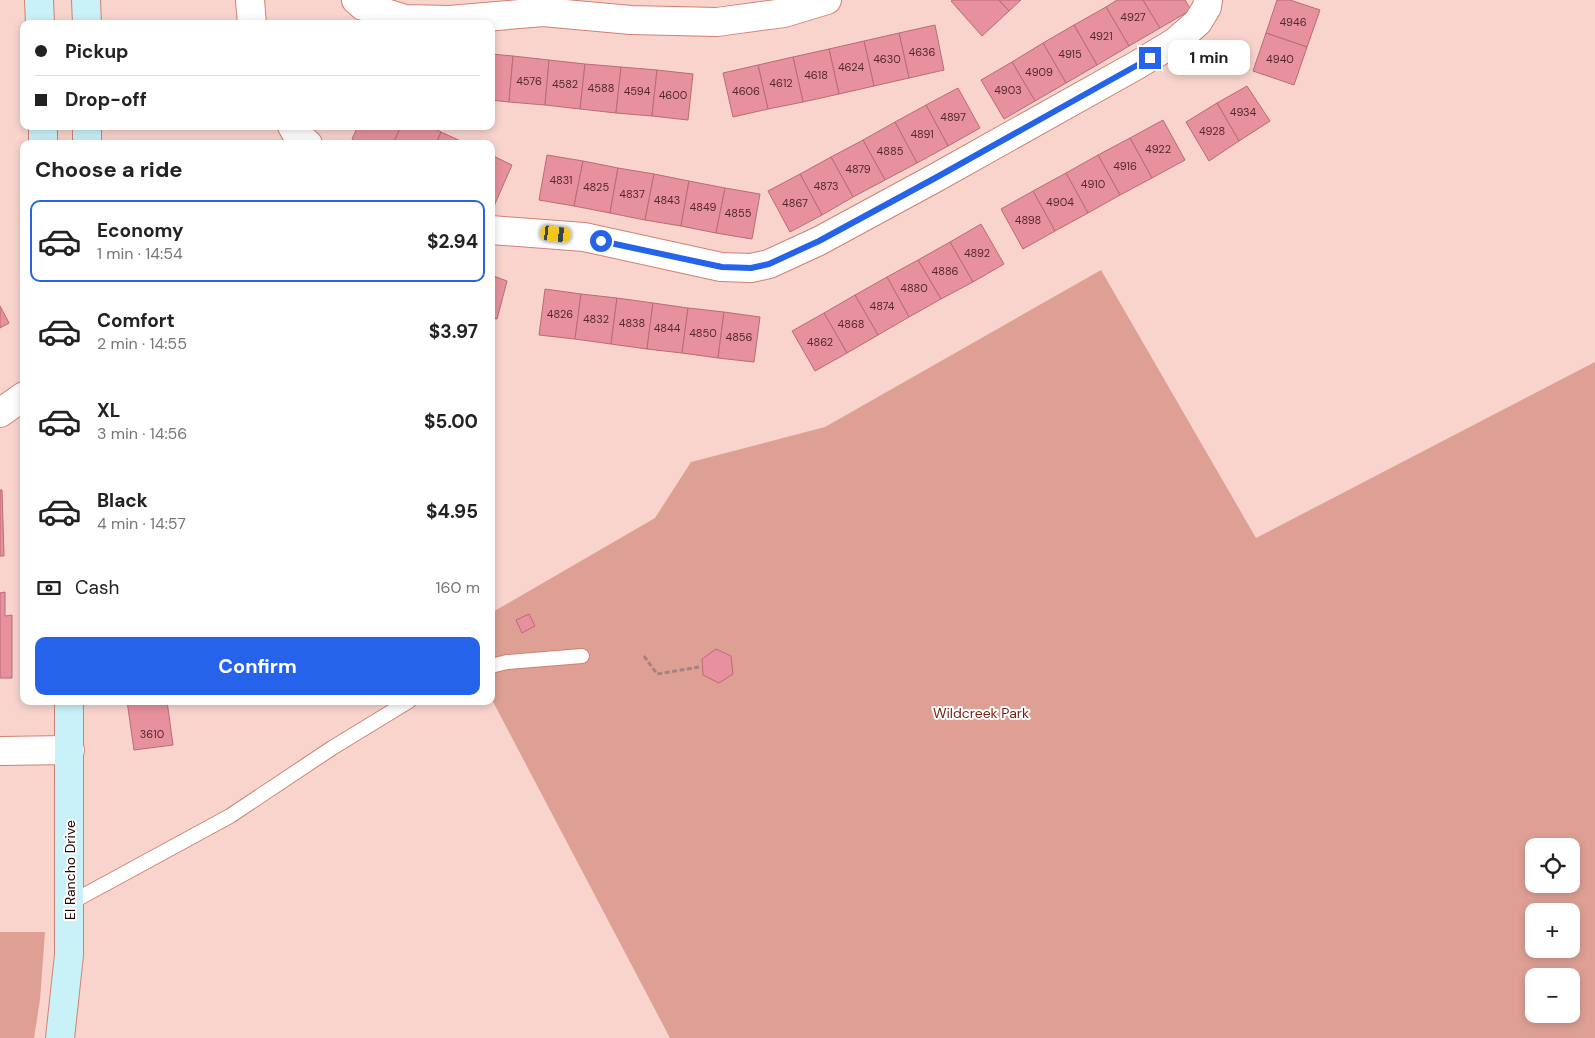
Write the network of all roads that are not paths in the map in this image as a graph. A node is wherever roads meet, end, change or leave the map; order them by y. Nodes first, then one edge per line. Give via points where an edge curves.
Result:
1 (39, 0) edge
2 (86, 0) edge
3 (250, 0) edge
4 (356, 0) edge
5 (826, 0) edge
6 (1208, 0) edge
7 (40, 20) edge
8 (87, 20) edge
9 (252, 20) edge
10 (294, 130) edge
11 (303, 140) edge
12 (495, 230) edge
13 (20, 399) edge
14 (0, 413) edge
15 (582, 656) dead end
16 (495, 665) edge
17 (69, 705) edge
18 (402, 705) edge
19 (70, 750) junction
20 (0, 751) edge
21 (70, 902) junction
22 (60, 1038) edge

1 - 7 main road
2 - 8 main road
3 - 9 street
4 - 5 street via 363,6 405,19 450,20 543,12 631,20 717,22 784,13
6 - 12 street via 1198,22 1175,42 1137,65 819,241 769,264 751,268 722,267 584,238
10 - 11 street
13 - 14 street
15 - 16 lane
17 - 19 main road, El Rancho Drive
18 - 21 lane via 230,816
19 - 20 street
19 - 21 main road, El Rancho Drive
21 - 22 main road, El Rancho Drive via 69,955

